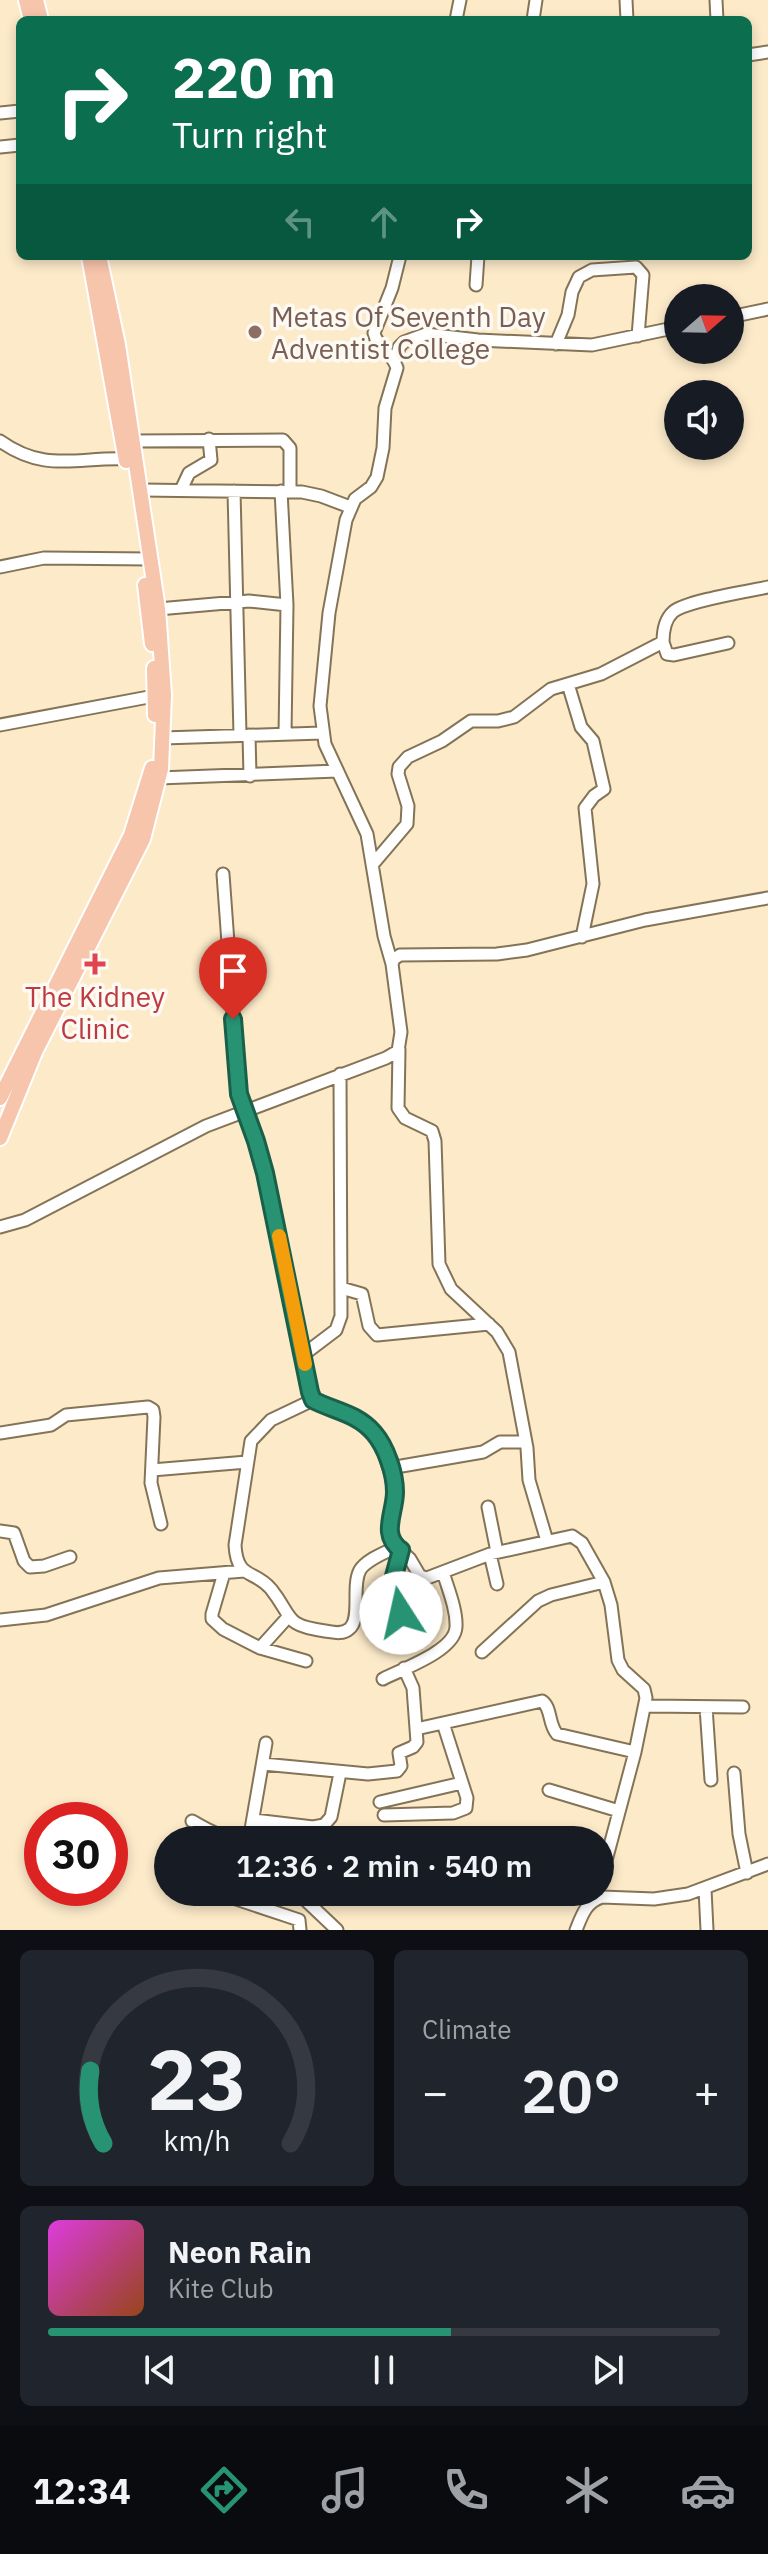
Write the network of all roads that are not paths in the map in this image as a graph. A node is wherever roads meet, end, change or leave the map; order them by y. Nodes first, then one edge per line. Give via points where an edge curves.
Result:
1 (90, 260) edge
2 (100, 260) edge
3 (399, 260) edge
4 (478, 260) edge
5 (476, 285) dead end
6 (768, 309) edge
7 (744, 314) edge
8 (664, 330) edge
9 (638, 336) junction
10 (556, 344) junction
11 (395, 362) junction
12 (209, 439) junction
13 (0, 441) edge
14 (133, 441) junction
15 (126, 459) junction
16 (141, 490) junction
17 (181, 490) junction
18 (234, 491) junction
19 (286, 492) junction
20 (350, 507) junction
21 (146, 559) junction
22 (0, 567) edge
23 (768, 587) edge
24 (238, 602) junction
25 (287, 605) junction
26 (158, 609) junction
27 (663, 642) junction
28 (728, 643) dead end
29 (568, 684) junction
30 (154, 696) junction
31 (0, 725) edge
32 (322, 733) junction
33 (285, 734) junction
34 (244, 735) junction
35 (163, 738) junction
36 (337, 771) junction
37 (250, 776) junction
38 (159, 778) junction
39 (373, 864) junction
40 (223, 874) dead end
41 (768, 898) edge
42 (582, 937) junction
43 (392, 964) junction
44 (399, 1049) junction
45 (340, 1074) junction
46 (0, 1098) edge
47 (246, 1111) junction
48 (0, 1138) edge
49 (0, 1227) edge
50 (341, 1288) junction
51 (489, 1324) junction
52 (303, 1355) junction
53 (313, 1400) junction
54 (0, 1433) edge
55 (525, 1442) junction
56 (247, 1462) junction
57 (390, 1468) junction
58 (152, 1470) junction
59 (488, 1507) dead end
60 (161, 1524) dead end
61 (0, 1531) edge
62 (547, 1541) junction
63 (398, 1549) junction
64 (494, 1553) junction
65 (70, 1557) dead end
66 (244, 1571) junction
67 (443, 1572) junction
68 (224, 1573) junction
69 (604, 1582) junction
70 (497, 1584) dead end
71 (401, 1613) dead end
72 (288, 1617) junction
73 (0, 1620) edge
74 (260, 1648) junction
75 (482, 1652) dead end
76 (306, 1661) dead end
77 (404, 1668) junction
78 (383, 1679) dead end
79 (646, 1706) junction
80 (706, 1707) junction
81 (743, 1707) dead end
82 (443, 1723) junction
83 (416, 1729) junction
84 (266, 1743) dead end
85 (635, 1752) junction
86 (263, 1764) junction
87 (340, 1773) junction
88 (734, 1773) dead end
89 (711, 1780) dead end
90 (462, 1783) junction
91 (549, 1790) dead end
92 (380, 1802) dead end
93 (619, 1811) junction
94 (384, 1815) dead end
95 (254, 1820) junction
96 (192, 1821) dead end
97 (614, 1828) edge
98 (768, 1865) edge
99 (747, 1873) junction
100 (705, 1889) junction
101 (614, 1896) edge
102 (257, 1906) edge
103 (312, 1906) edge
104 (588, 1906) edge
105 (300, 1930) edge
106 (337, 1930) edge
107 (576, 1930) edge
108 (707, 1930) edge

1 - 15 main road
2 - 14 main road
3 - 11 street via 374,333
4 - 5 street
6 - 7 street
8 - 9 street
9 - 10 street via 599,345
9 - 10 street via 641,271 592,270 575,285
10 - 11 street via 426,334 404,342
11 - 20 street via 377,477
12 - 14 street
12 - 17 street via 211,460 189,473
12 - 19 street via 283,440 290,448
13 - 15 street via 45,462
14 - 16 main road
15 - 21 main road
16 - 17 street
16 - 21 main road
17 - 18 street
18 - 19 street
18 - 24 street
19 - 20 street via 312,493
19 - 25 street
20 - 32 street via 329,613
21 - 22 street via 36,558
21 - 26 main road
21 - 30 main road
23 - 27 street via 674,611
24 - 25 street
24 - 26 street
24 - 34 street
25 - 33 street
26 - 35 main road
27 - 28 street via 667,654 674,655
27 - 29 street via 601,674
29 - 39 street via 544,693 514,717 471,721 403,762 398,774 408,806 407,824
29 - 42 street via 581,727 593,741 604,785 585,808 593,884
30 - 31 street
30 - 46 main road via 151,768 138,818
32 - 33 street
32 - 36 street
33 - 34 street
34 - 35 street
34 - 37 street
35 - 38 main road
36 - 37 street
36 - 39 street via 364,823
37 - 38 street
38 - 48 main road via 143,839 35,1052
39 - 43 street
40 - 47 street via 239,1094
41 - 42 street
42 - 43 street via 497,954 407,954
43 - 44 street
44 - 45 street
44 - 51 street via 398,1108 405,1118 432,1131 435,1141 439,1264 451,1289
45 - 47 street
45 - 50 street
47 - 49 street via 197,1130 25,1220
47 - 52 street via 271,1196
50 - 51 street via 362,1294 369,1326 377,1335
50 - 52 street via 336,1330
51 - 55 street via 509,1352
52 - 53 street
53 - 56 street via 262,1426 251,1441
53 - 57 street via 349,1413 373,1432
54 - 58 street via 51,1425 66,1415 148,1407 154,1417
55 - 57 street via 500,1442 483,1452
55 - 62 street via 529,1480
56 - 58 street
56 - 66 street via 235,1545
57 - 63 street via 395,1487 389,1534
58 - 60 street
59 - 64 street
61 - 65 street via 14,1533 30,1567
62 - 64 street
62 - 69 street via 576,1538
63 - 67 street via 423,1578
63 - 71 street via 394,1576
63 - 72 street via 361,1568 354,1620 346,1631 305,1628
64 - 67 street
64 - 70 street
66 - 68 street
66 - 72 street via 269,1587
67 - 77 street via 456,1633 445,1647
68 - 73 street via 159,1578 46,1615
68 - 74 street via 212,1619
69 - 75 street via 538,1601
69 - 79 street via 618,1660 644,1689
72 - 74 street
74 - 76 street
77 - 78 street
77 - 83 street via 413,1688
79 - 80 street
79 - 85 street
80 - 81 street
80 - 89 street
82 - 83 street
82 - 85 street via 542,1701 557,1734
82 - 90 street
83 - 87 street via 416,1744 399,1753 397,1771
84 - 86 street
85 - 93 street
86 - 87 street
86 - 95 street
87 - 95 street via 331,1817 324,1825
88 - 99 street
90 - 92 street
90 - 94 street via 468,1805 461,1811
91 - 93 street
93 - 97 street
95 - 96 street via 250,1835 240,1838 212,1833
98 - 99 street
99 - 100 street
100 - 101 street via 671,1897
100 - 108 street
102 - 105 street via 297,1919
103 - 106 street
104 - 107 street

